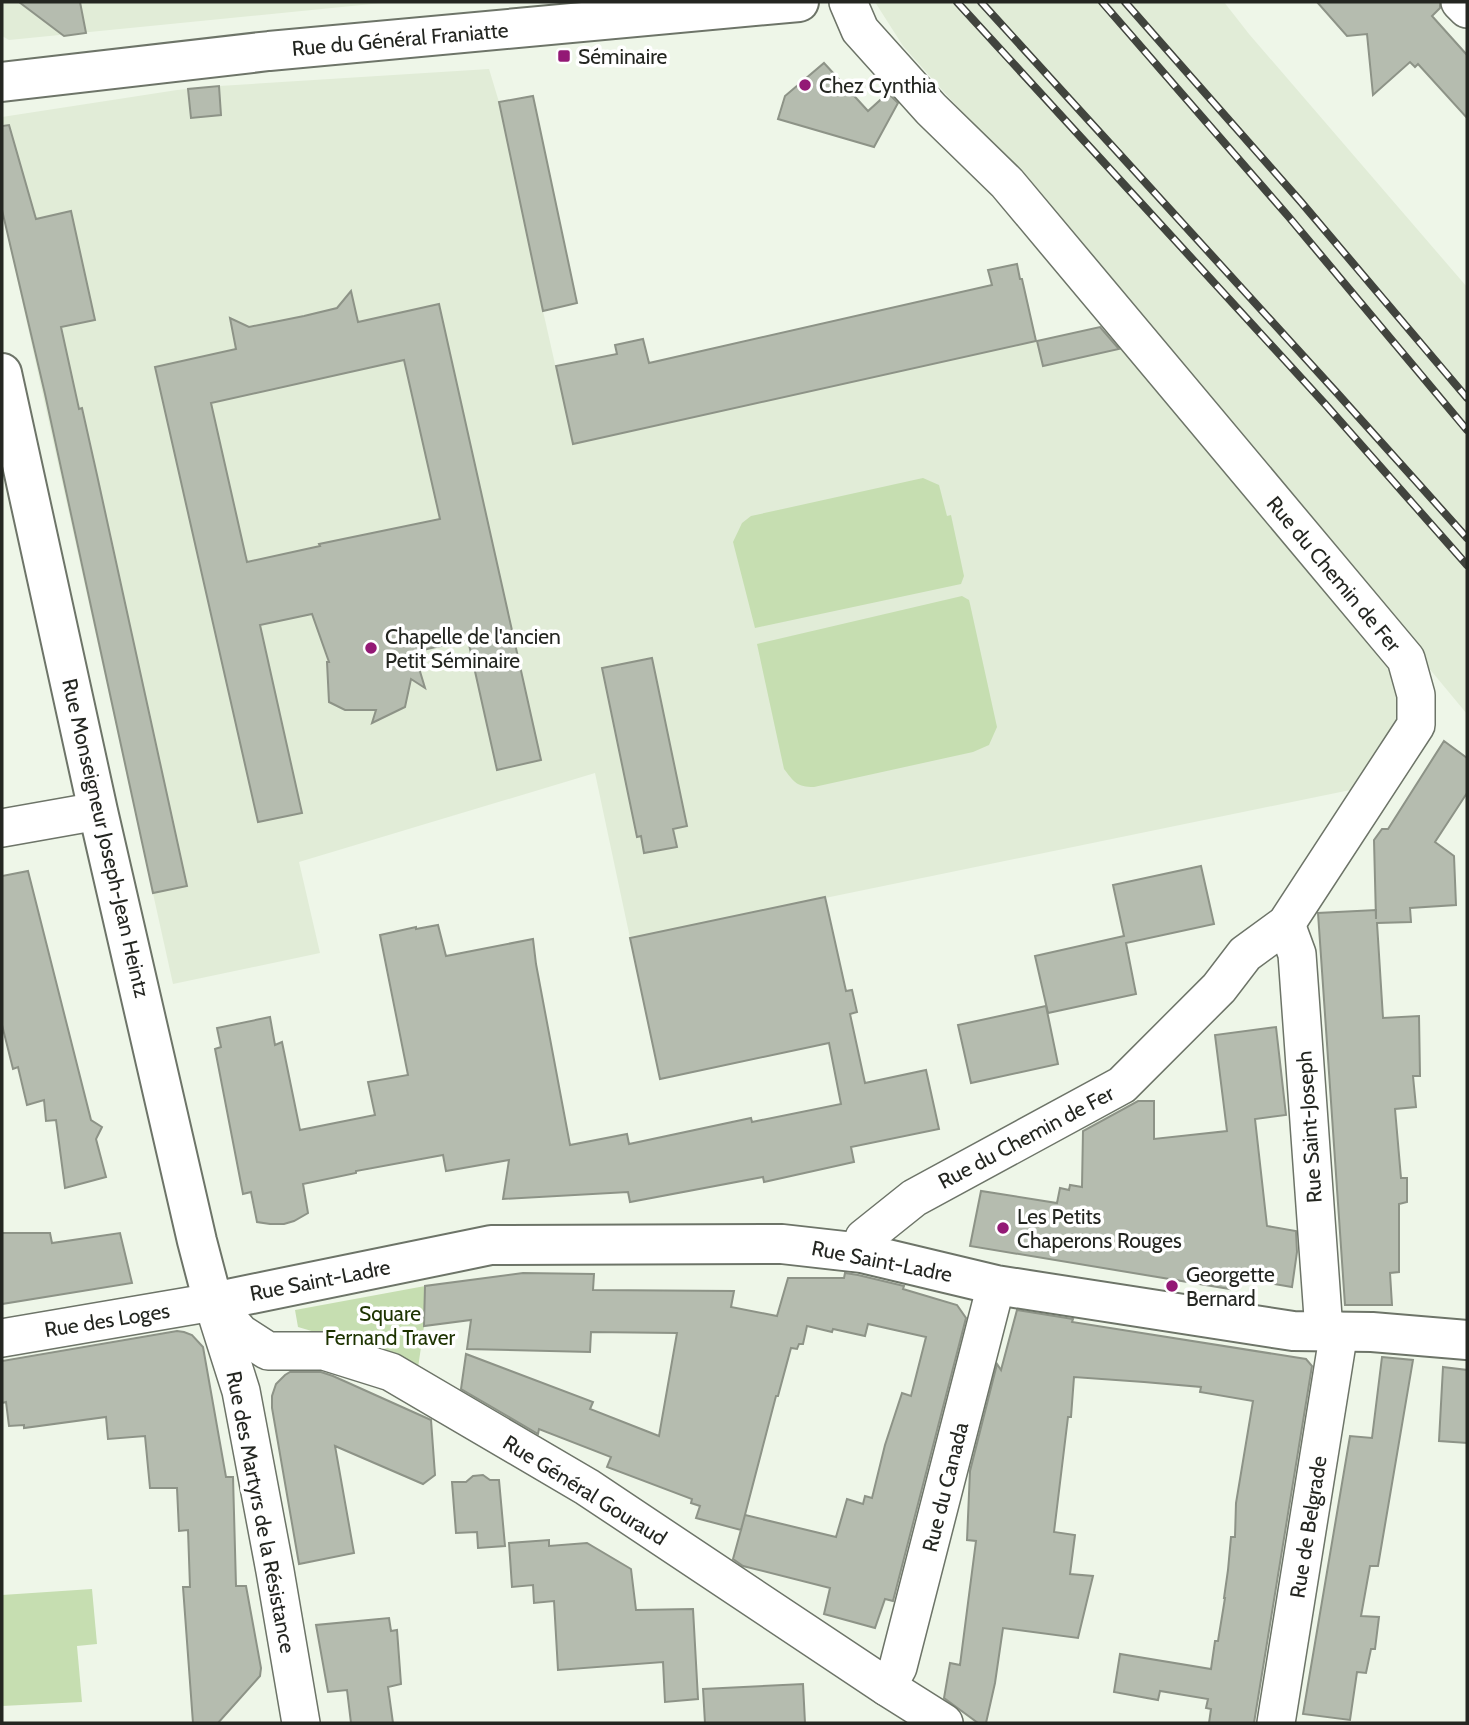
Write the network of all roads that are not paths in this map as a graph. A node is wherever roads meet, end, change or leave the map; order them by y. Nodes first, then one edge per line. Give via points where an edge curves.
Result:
1 (799, 2) edge
2 (848, 2) edge
3 (1460, 2) edge
4 (1467, 9) edge
5 (2, 82) edge
6 (2, 373) edge
7 (98, 811) junction
8 (2, 828) edge
9 (1286, 924) junction
10 (862, 1253) junction
11 (996, 1285) junction
12 (213, 1302) junction
13 (1332, 1331) junction
14 (2, 1338) edge
15 (1467, 1340) edge
16 (887, 1687) junction
17 (300, 1723) edge
18 (944, 1723) edge
19 (1276, 1723) edge

1 - 5 street, Rue du Général Franiatte via 269,51
2 - 9 street, Rue du Chemin de Fer via 860,30 931,109 1007,183 1406,659 1416,695 1416,725
3 - 4 street
6 - 7 street, Rue Monseigneur Joseph-Jean Heintz
7 - 8 street
7 - 12 street, Rue Monseigneur Joseph-Jean Heintz
9 - 10 street, Rue du Chemin de Fer via 1245,954 1219,988 1122,1085 914,1198 864,1238
9 - 13 street, Rue Saint-Joseph via 1297,954
10 - 11 street, Rue Saint-Ladre
10 - 12 street, Rue Saint-Ladre via 782,1244 491,1245
11 - 13 street, Rue Saint-Ladre via 1293,1331
11 - 16 street, Rue du Canada via 898,1667
12 - 14 street, Rue des Loges
12 - 16 street, Rue Général Gouraud via 240,1333 268,1351 324,1351 391,1373 587,1488
12 - 17 street, Rue des Martyrs de la Résistance via 241,1391
13 - 15 street, Rue Saint-Ladre
13 - 19 street, Rue de Belgrade
16 - 18 street, Rue Général Gouraud

